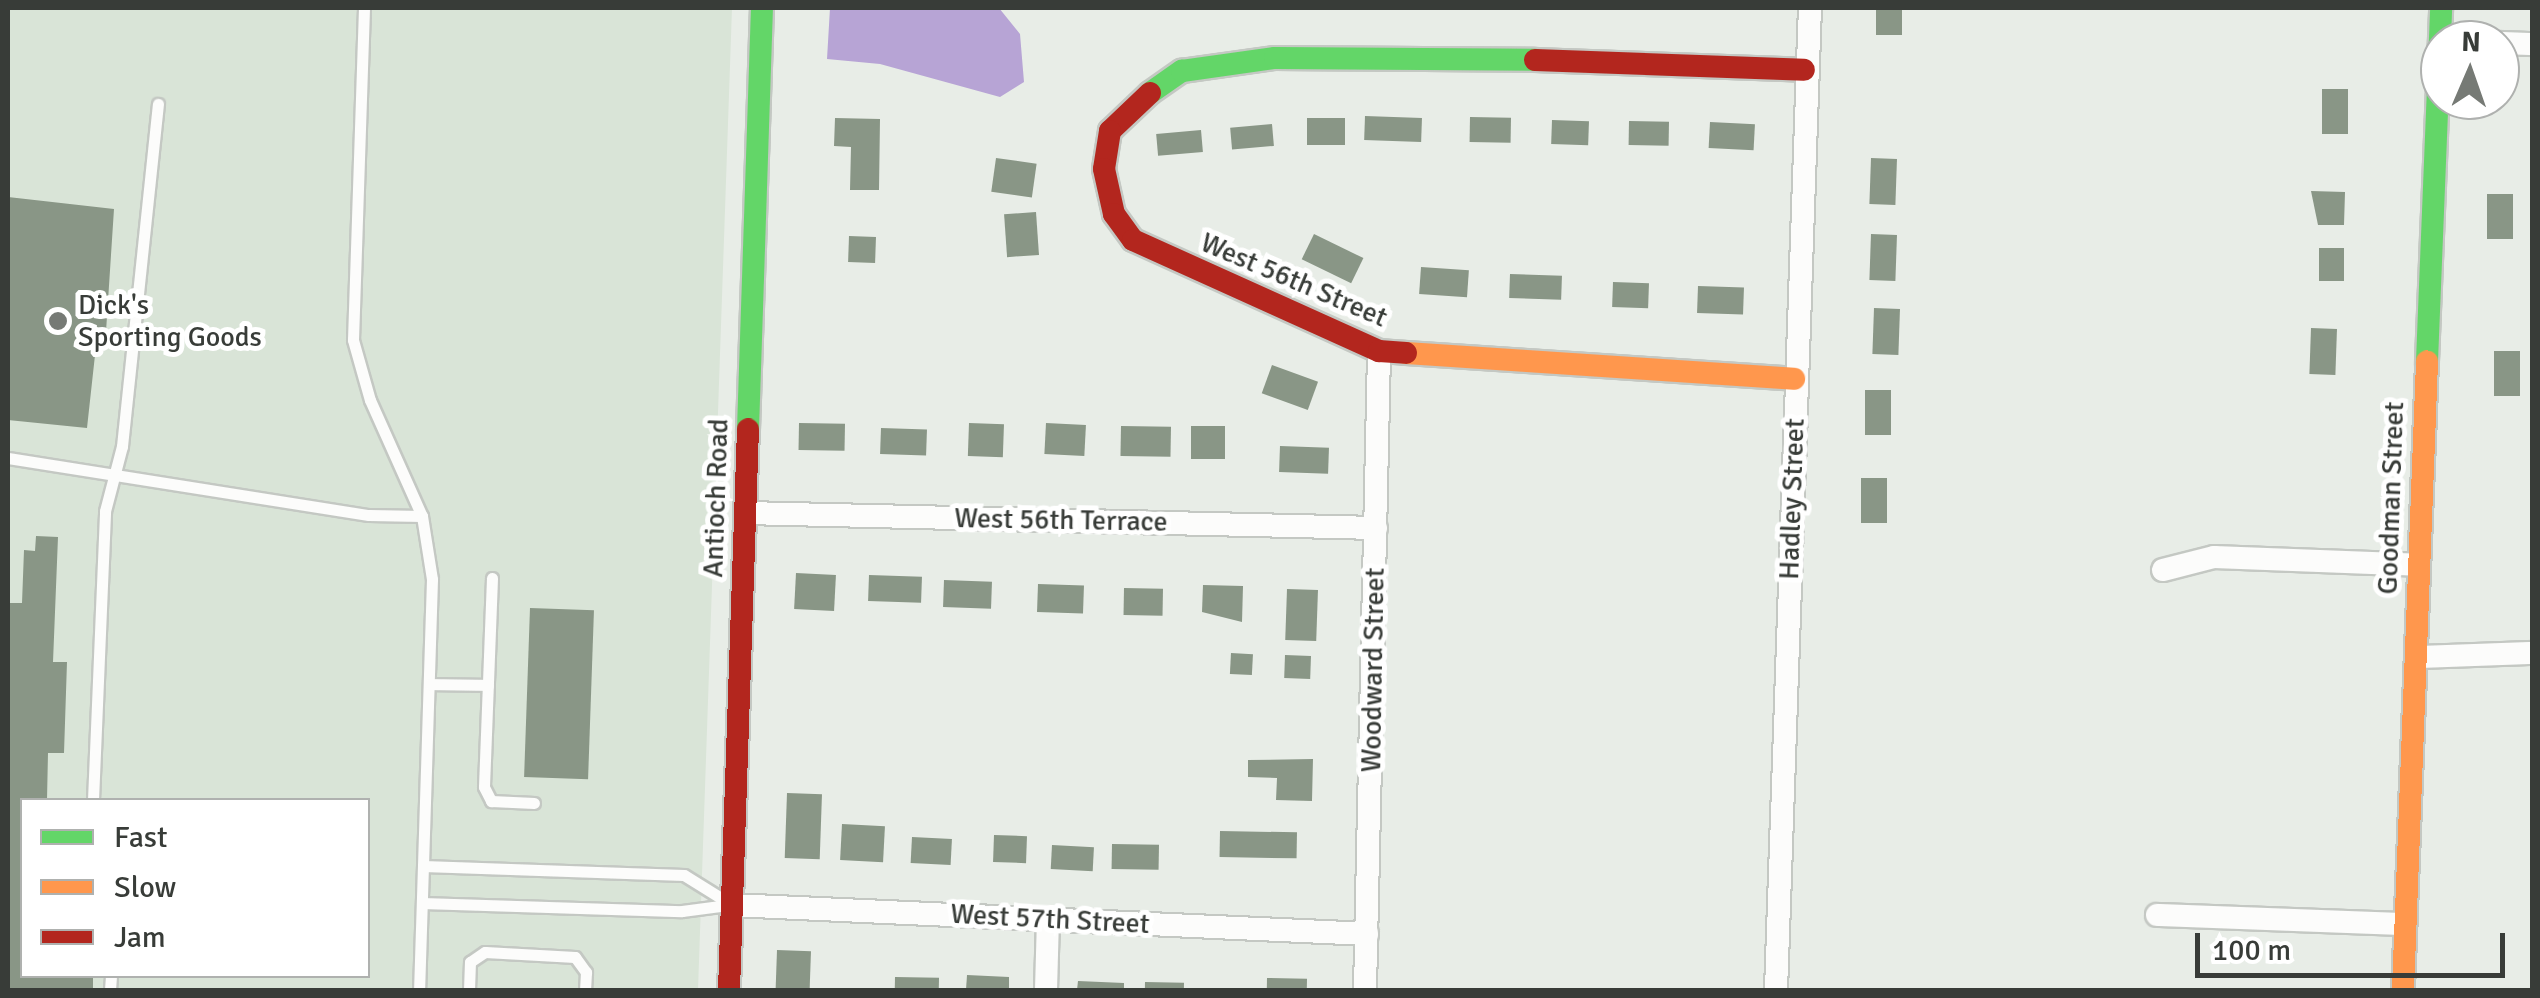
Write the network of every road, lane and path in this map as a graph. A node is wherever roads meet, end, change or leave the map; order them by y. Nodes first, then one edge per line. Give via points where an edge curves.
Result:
1 (364, 8) edge
2 (762, 8) edge
3 (1810, 8) edge
4 (1804, 70) junction
5 (158, 104) dead end
6 (2437, 120) edge
7 (1380, 351) junction
8 (1794, 379) junction
9 (8, 458) edge
10 (114, 474) junction
11 (745, 513) junction
12 (422, 516) junction
13 (1376, 528) junction
14 (2418, 565) junction
15 (2162, 570) dead end
16 (492, 578) dead end
17 (2532, 653) edge
18 (2417, 657) junction
19 (430, 684) junction
20 (488, 685) junction
21 (94, 798) edge
22 (534, 803) dead end
23 (423, 866) junction
24 (422, 902) junction
25 (732, 905) junction
26 (2157, 915) dead end
27 (1048, 919) junction
28 (2404, 924) junction
29 (1367, 934) junction
30 (419, 990) edge
31 (469, 990) edge
32 (586, 990) edge
33 (729, 990) edge
34 (1046, 990) edge
35 (1364, 990) edge
36 (1776, 990) edge
37 (2403, 990) edge

1 - 12 lane via 352,340 370,400
2 - 11 street, Antioch Road
3 - 4 street, Hadley Street
4 - 7 street, West 56th Street via 1388,54 1275,58 1162,79 1110,130 1108,192 1132,240
4 - 8 street, Hadley Street
5 - 10 lane
6 - 14 street, Goodman Street
7 - 8 street, West 56th Street
7 - 13 street, Woodward Street
8 - 36 street, Hadley Street
9 - 10 lane
10 - 12 lane via 369,515
10 - 21 lane via 105,511
11 - 13 street, West 56th Terrace
11 - 25 street, Antioch Road
12 - 19 lane via 432,579
13 - 29 street, Woodward Street
14 - 15 street via 2214,557
14 - 18 street, Goodman Street
16 - 20 lane
17 - 18 street
18 - 28 street, Goodman Street
19 - 20 lane
19 - 23 lane
20 - 22 lane via 486,796
23 - 24 lane
23 - 25 lane via 684,876
24 - 25 lane via 682,911
24 - 30 lane
25 - 27 street, West 57th Street
25 - 33 street, Antioch Road
26 - 28 street
27 - 29 street, West 57th Street
27 - 34 street
28 - 37 street, Goodman Street
29 - 35 street, Woodward Street
31 - 32 lane via 470,962 484,952 574,956 586,972

